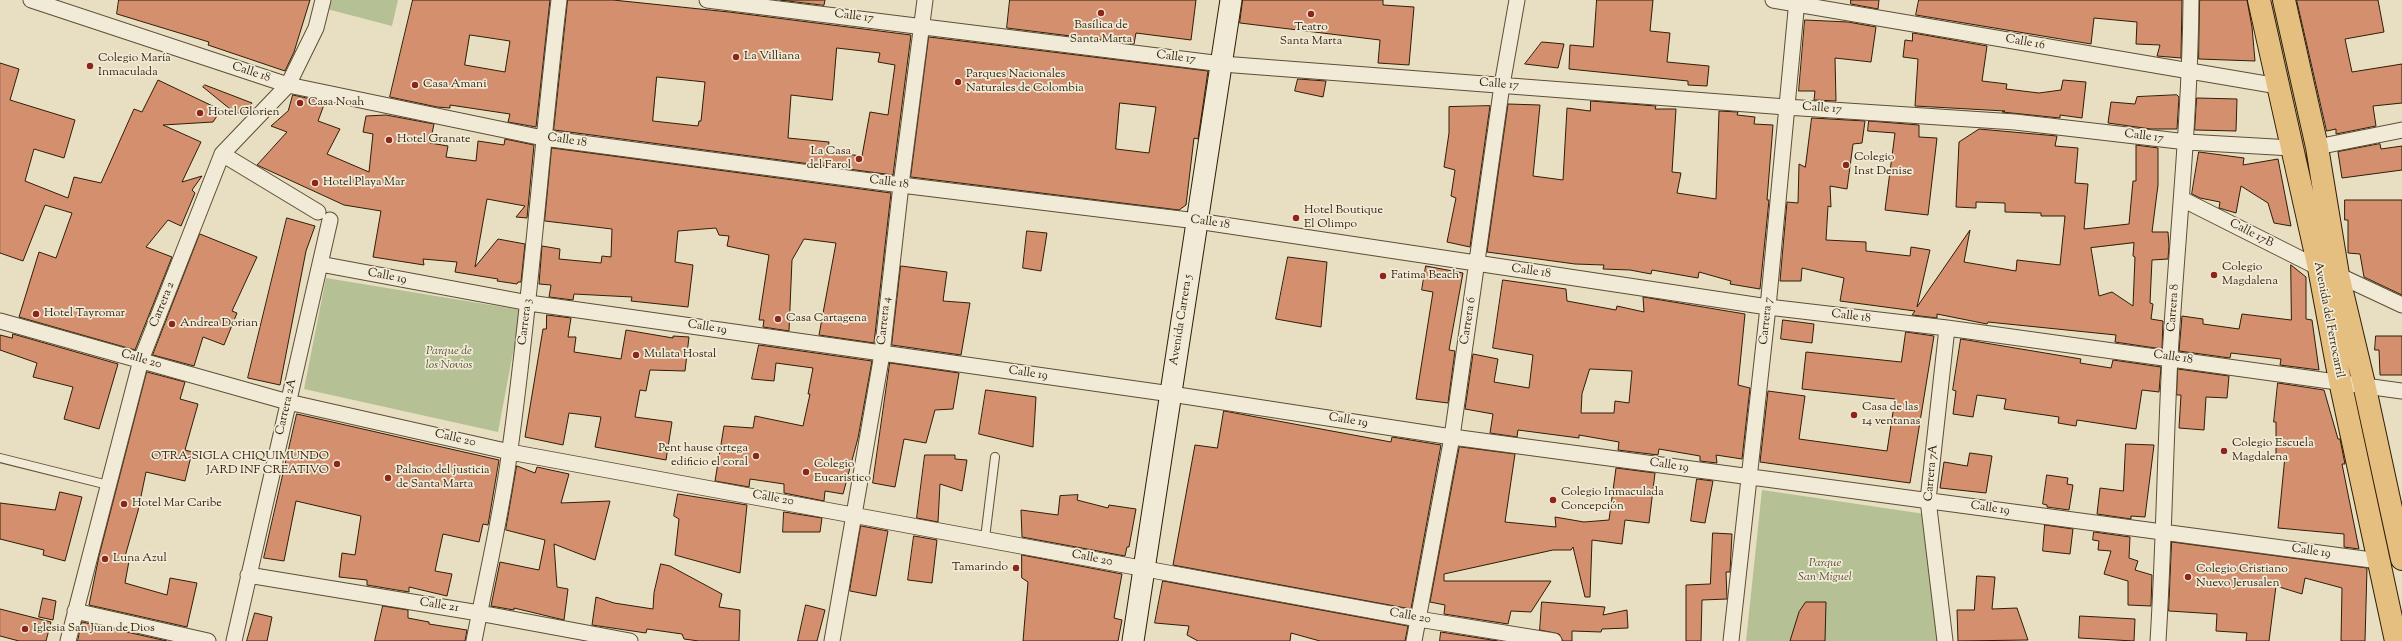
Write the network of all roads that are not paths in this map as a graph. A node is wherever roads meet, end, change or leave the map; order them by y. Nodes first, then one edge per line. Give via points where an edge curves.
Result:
1 (31, 0) edge
2 (323, 0) edge
3 (559, 0) edge
4 (707, 0) edge
5 (925, 0) edge
6 (1231, 0) edge
7 (1517, 0) edge
8 (1773, 0) edge
9 (2191, 0) edge
10 (2259, 0) edge
11 (2284, 0) edge
12 (1797, 2) edge
13 (921, 25) junction
14 (1222, 64) junction
15 (2191, 72) junction
16 (288, 85) junction
17 (1502, 85) junction
18 (2278, 86) junction
19 (1786, 107) junction
20 (2402, 130) edge
21 (543, 138) junction
22 (2187, 142) junction
23 (2317, 147) junction
24 (2292, 148) junction
25 (222, 154) junction
26 (901, 185) junction
27 (2182, 199) junction
28 (318, 212) dead end
29 (330, 220) dead end
30 (1197, 221) junction
31 (320, 264) junction
32 (1478, 264) junction
33 (2329, 272) junction
34 (528, 303) junction
35 (2402, 305) edge
36 (1768, 307) junction
37 (0, 321) edge
38 (1948, 328) junction
39 (882, 354) junction
40 (2170, 358) junction
41 (141, 360) junction
42 (2340, 380) junction
43 (2364, 384) junction
44 (2402, 391) edge
45 (1171, 394) junction
46 (288, 402) junction
47 (1452, 437) junction
48 (510, 452) junction
49 (995, 457) dead end
50 (0, 458) edge
51 (1751, 477) junction
52 (108, 485) junction
53 (1928, 500) junction
54 (855, 513) junction
55 (2165, 532) junction
56 (985, 538) junction
57 (2402, 559) edge
58 (2379, 561) junction
59 (1144, 568) junction
60 (248, 575) junction
61 (75, 611) junction
62 (479, 613) junction
63 (1418, 619) junction
64 (68, 641) edge
65 (208, 641) edge
66 (234, 641) edge
67 (474, 641) edge
68 (630, 641) edge
69 (832, 641) edge
70 (1133, 641) edge
71 (1414, 641) edge
72 (1554, 641) edge
73 (1731, 641) edge
74 (1946, 641) edge
75 (2158, 641) edge
76 (2396, 641) edge

1 - 16 street, Calle 18
2 - 16 street, Carrera 2 via 316,28
3 - 21 street, Carrera 3
4 - 13 street, Calle 17
5 - 13 street, Carrera 4
6 - 14 street, Avenida Carrera 5
7 - 17 street, Carrera 6
8 - 12 street, Calle 16
9 - 15 street, Carrera 8
10 - 18 main road, Avenida del Ferrocarril
11 - 23 main road, Avenida del Ferrocarril
12 - 15 street, Calle 16
12 - 19 street, Carrera 7
13 - 14 street, Calle 17
13 - 26 street, Carrera 4
14 - 17 street, Calle 17
14 - 30 street, Avenida Carrera 5
15 - 18 street, Calle 16
15 - 22 street, Carrera 8
16 - 21 street, Calle 18
16 - 25 street, Carrera 2
17 - 19 street, Calle 17
17 - 32 street, Carrera 6
18 - 24 main road, Avenida del Ferrocarril
19 - 22 street, Calle 17 via 2015,122
19 - 36 street, Carrera 7
20 - 23 street
21 - 26 street, Calle 18
21 - 34 street, Carrera 3
22 - 24 street, Calle 17
22 - 27 street, Carrera 8
23 - 33 main road, Avenida del Ferrocarril
24 - 33 main road, Avenida del Ferrocarril
25 - 28 street
25 - 41 street, Carrera 2
26 - 30 street, Calle 18
26 - 39 street, Carrera 4
27 - 33 street, Calle 17B
27 - 40 street, Carrera 8
29 - 31 street, Carrera 2A
30 - 32 street, Calle 18
30 - 45 street, Avenida Carrera 5
31 - 34 street, Calle 19
31 - 46 street, Carrera 2A
32 - 36 street, Calle 18
32 - 47 street, Carrera 6
33 - 35 street, Calle 17B
33 - 42 main road, Avenida del Ferrocarril
33 - 43 main road, Avenida del Ferrocarril
34 - 39 street, Calle 19
34 - 48 street, Carrera 3
36 - 38 street, Calle 18
36 - 51 street, Carrera 7
37 - 41 street, Calle 20
38 - 40 street, Calle 18
38 - 53 street, Carrera 7A
39 - 45 street, Calle 19
39 - 54 street, Carrera 4
40 - 42 street, Calle 18
40 - 55 street, Carrera 8
41 - 46 street, Calle 20
41 - 52 street, Carrera 2
42 - 43 street, Calle 18
42 - 58 main road, Avenida del Ferrocarril
43 - 44 street, Calle 18
43 - 57 main road, Avenida del Ferrocarril
45 - 47 street, Calle 19
45 - 59 street, Avenida Carrera 5
46 - 48 street, Calle 20
46 - 60 street, Carrera 2A
47 - 51 street, Calle 19
47 - 63 street, Carrera 6
48 - 54 street, Calle 20
48 - 62 street, Carrera 3
49 - 56 lane
50 - 52 lane
51 - 53 street, Calle 19
51 - 73 street, Carrera 7
52 - 61 street, Carrera 2
53 - 55 street, Calle 19
53 - 74 street, Carrera 7A
54 - 56 street, Calle 20
54 - 69 street, Carrera 4
55 - 58 street, Calle 19
55 - 75 street, Carrera 8
56 - 59 street, Calle 20
58 - 76 main road, Avenida del Ferrocarril
59 - 63 street, Calle 20
59 - 70 street, Avenida Carrera 5
60 - 62 street, Calle 21
60 - 66 street, Carrera 2A
61 - 64 street, Carrera 2
61 - 65 street
62 - 67 street, Carrera 3
62 - 68 street, Calle 21
63 - 71 street, Carrera 6
63 - 72 street, Calle 20

